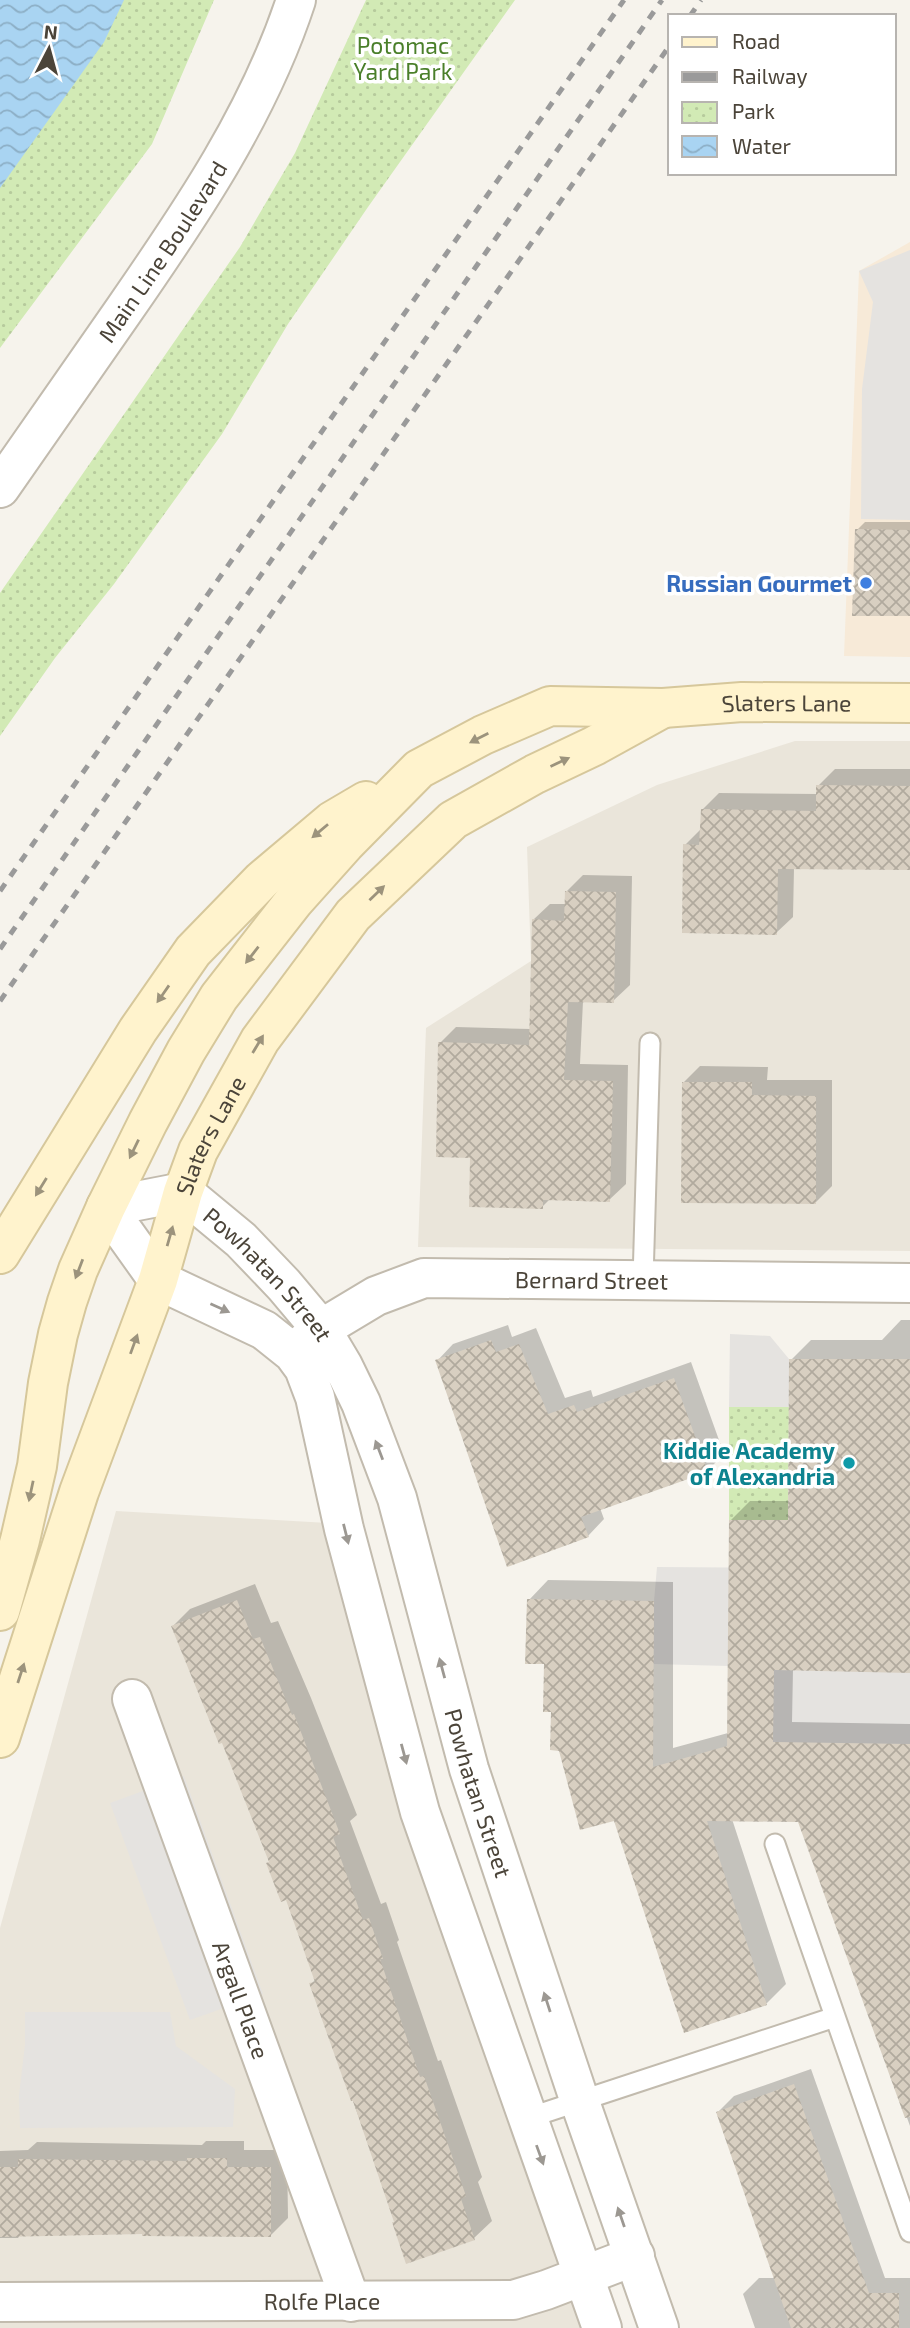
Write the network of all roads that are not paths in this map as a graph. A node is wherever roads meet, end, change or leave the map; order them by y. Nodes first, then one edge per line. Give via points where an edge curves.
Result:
1 (296, 0) edge
2 (0, 488) edge
3 (910, 703) edge
4 (663, 708) junction
5 (419, 769) junction
6 (650, 1043) dead end
7 (183, 1192) junction
8 (106, 1207) junction
9 (0, 1254) edge
10 (158, 1280) junction
11 (643, 1280) junction
12 (910, 1283) edge
13 (307, 1341) junction
14 (0, 1611) edge
15 (132, 1699) dead end
16 (0, 1738) edge
17 (775, 1844) dead end
18 (835, 2017) junction
19 (580, 2102) junction
20 (528, 2118) junction
21 (910, 2232) edge
22 (635, 2256) junction
23 (583, 2276) junction
24 (0, 2302) edge
25 (351, 2302) junction
26 (602, 2328) edge
27 (659, 2328) edge

1 - 2 street, Main Line Boulevard via 259,94 222,162
3 - 4 main road, Slaters Lane via 742,702
4 -> 5 main road, Slaters Lane via 550,706
7 -> 4 main road, Slaters Lane via 198,1151 260,1040 354,915 453,820
5 -> 8 main road, Slaters Lane via 294,901 219,997 180,1062
5 -> 9 main road via 332,821 262,880 193,951 138,1030
6 - 11 lane
7 - 8 street, Powhatan Street
10 -> 7 main road, Slaters Lane
7 - 13 street, Powhatan Street via 241,1240 284,1285
8 - 10 street, Powhatan Street
8 -> 14 main road, Slaters Lane via 78,1270 58,1334 37,1466
10 -> 13 street, Powhatan Street via 264,1330
16 -> 10 main road, Slaters Lane via 79,1492
11 - 12 street, Bernard Street
11 - 13 street, Bernard Street via 424,1278 376,1296
19 -> 13 street, Powhatan Street via 469,1769 397,1498 343,1366
13 -> 20 street, Powhatan Street via 304,1368 316,1397 344,1529 420,1812
15 - 25 street, Argall Place
17 - 18 lane
18 - 19 lane
18 - 21 lane
19 - 20 lane
22 -> 19 street, Powhatan Street
20 -> 23 street, Powhatan Street
22 - 23 street, Rolfe Place
22 - 27 street, Powhatan Street
23 - 25 street, Rolfe Place via 513,2300
23 - 26 street, Powhatan Street
24 - 25 street, Rolfe Place

